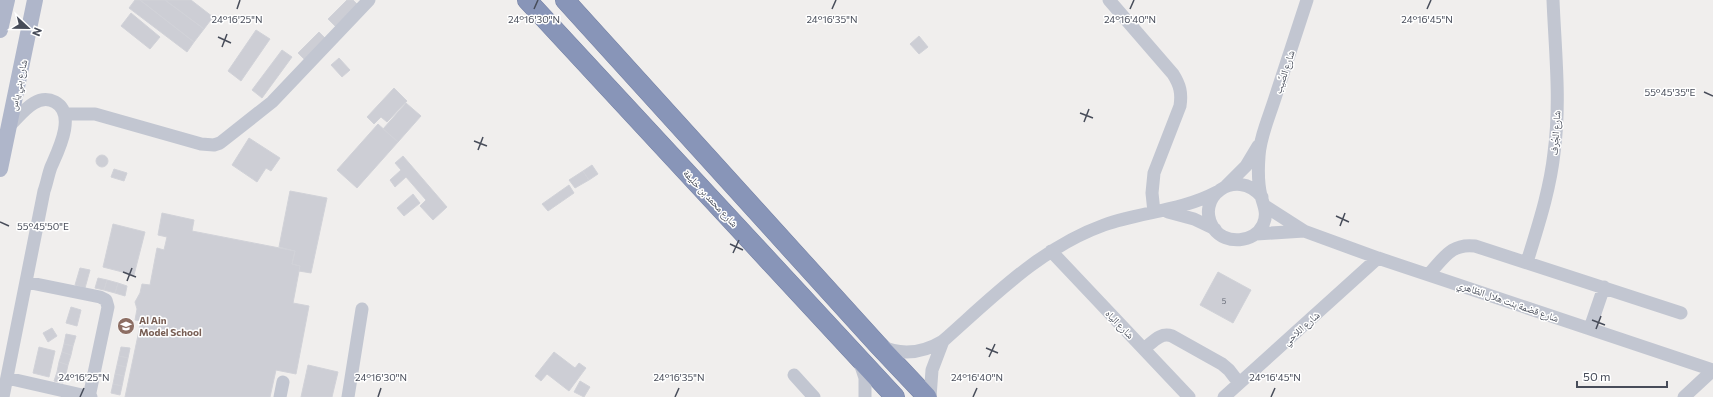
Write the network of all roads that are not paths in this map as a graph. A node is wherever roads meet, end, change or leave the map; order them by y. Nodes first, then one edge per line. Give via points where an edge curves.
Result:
1 (7, 0) edge
2 (35, 0) edge
3 (370, 0) edge
4 (527, 0) edge
5 (565, 0) edge
6 (1109, 0) edge
7 (1307, 0) edge
8 (1553, 0) edge
9 (0, 30) edge
10 (64, 114) junction
11 (9, 126) junction
12 (1260, 143) junction
13 (0, 169) edge
14 (1222, 189) junction
15 (1263, 201) junction
16 (1157, 212) junction
17 (1215, 229) junction
18 (1304, 231) junction
19 (1256, 234) junction
20 (1051, 251) junction
21 (1378, 258) junction
22 (1527, 262) junction
23 (1429, 274) junction
24 (26, 282) junction
25 (1604, 287) junction
26 (362, 309) dead end
27 (1681, 313) dead end
28 (1590, 328) junction
29 (943, 341) junction
30 (877, 344) junction
31 (1144, 349) junction
32 (857, 356) junction
33 (1713, 370) edge
34 (794, 375) dead end
35 (7, 378) junction
36 (283, 382) dead end
37 (1239, 383) junction
38 (3, 397) edge
39 (90, 397) edge
40 (280, 397) edge
41 (348, 397) edge
42 (814, 397) edge
43 (865, 397) edge
44 (895, 397) edge
45 (927, 397) edge
46 (930, 397) edge
47 (1189, 397) edge
48 (1224, 397) edge
49 (1684, 397) edge

1 - 9 main road
2 - 11 main road, شارع بني ياس
3 - 10 street via 272,102 220,143 201,144 95,114
4 - 32 highway, شارع محمد بن خليفة
5 - 30 highway
6 - 16 street via 1179,84 1180,106 1154,173 1152,193
7 - 12 street, شارع الصَّيب
8 - 22 street, شارع الجُرف via 1557,114 1554,152 1548,191
10 - 11 street via 58,104 42,100 32,104
10 - 24 street via 62,138 44,191
11 - 13 main road, شارع بني ياس
12 - 14 street, شارع الصَّيب via 1246,166
12 - 15 street, شارع الصَّيب via 1258,170
14 - 15 street via 1234,184 1250,186
14 - 16 street via 1195,202
14 - 17 street via 1213,198 1209,210
15 - 18 street, شارع قضمة بنت هلال الظاهري
15 - 19 street via 1266,216
16 - 17 street via 1189,217
16 - 20 street via 1104,225 1066,241
17 - 19 street via 1220,235 1234,240 1249,238
18 - 19 street, شارع قضمة بنت هلال الظاهري
18 - 21 street, شارع قضمة بنت هلال الظاهري
20 - 29 street via 1025,268
20 - 31 street, شارع الياه
21 - 23 street, شارع قضمة بنت هلال الظاهري
21 - 37 street, شارع اللاحي
22 - 23 street via 1466,245 1452,249
22 - 25 street
23 - 28 street, شارع قضمة بنت هلال الظاهري
24 - 35 street
24 - 39 street via 106,300 108,307
25 - 27 street
25 - 28 street
26 - 41 street
28 - 33 street, شارع قضمة بنت هلال الظاهري
29 - 30 street via 925,350 906,352
29 - 46 street via 932,370
30 - 45 highway
31 - 37 street via 1160,336 1168,334 1222,364
31 - 47 street, شارع الياه
32 - 43 street via 865,378
32 - 44 highway, شارع محمد بن خليفة
33 - 49 street
34 - 42 street
35 - 38 street
35 - 39 street
36 - 40 street
37 - 48 street, شارع اللاحي

